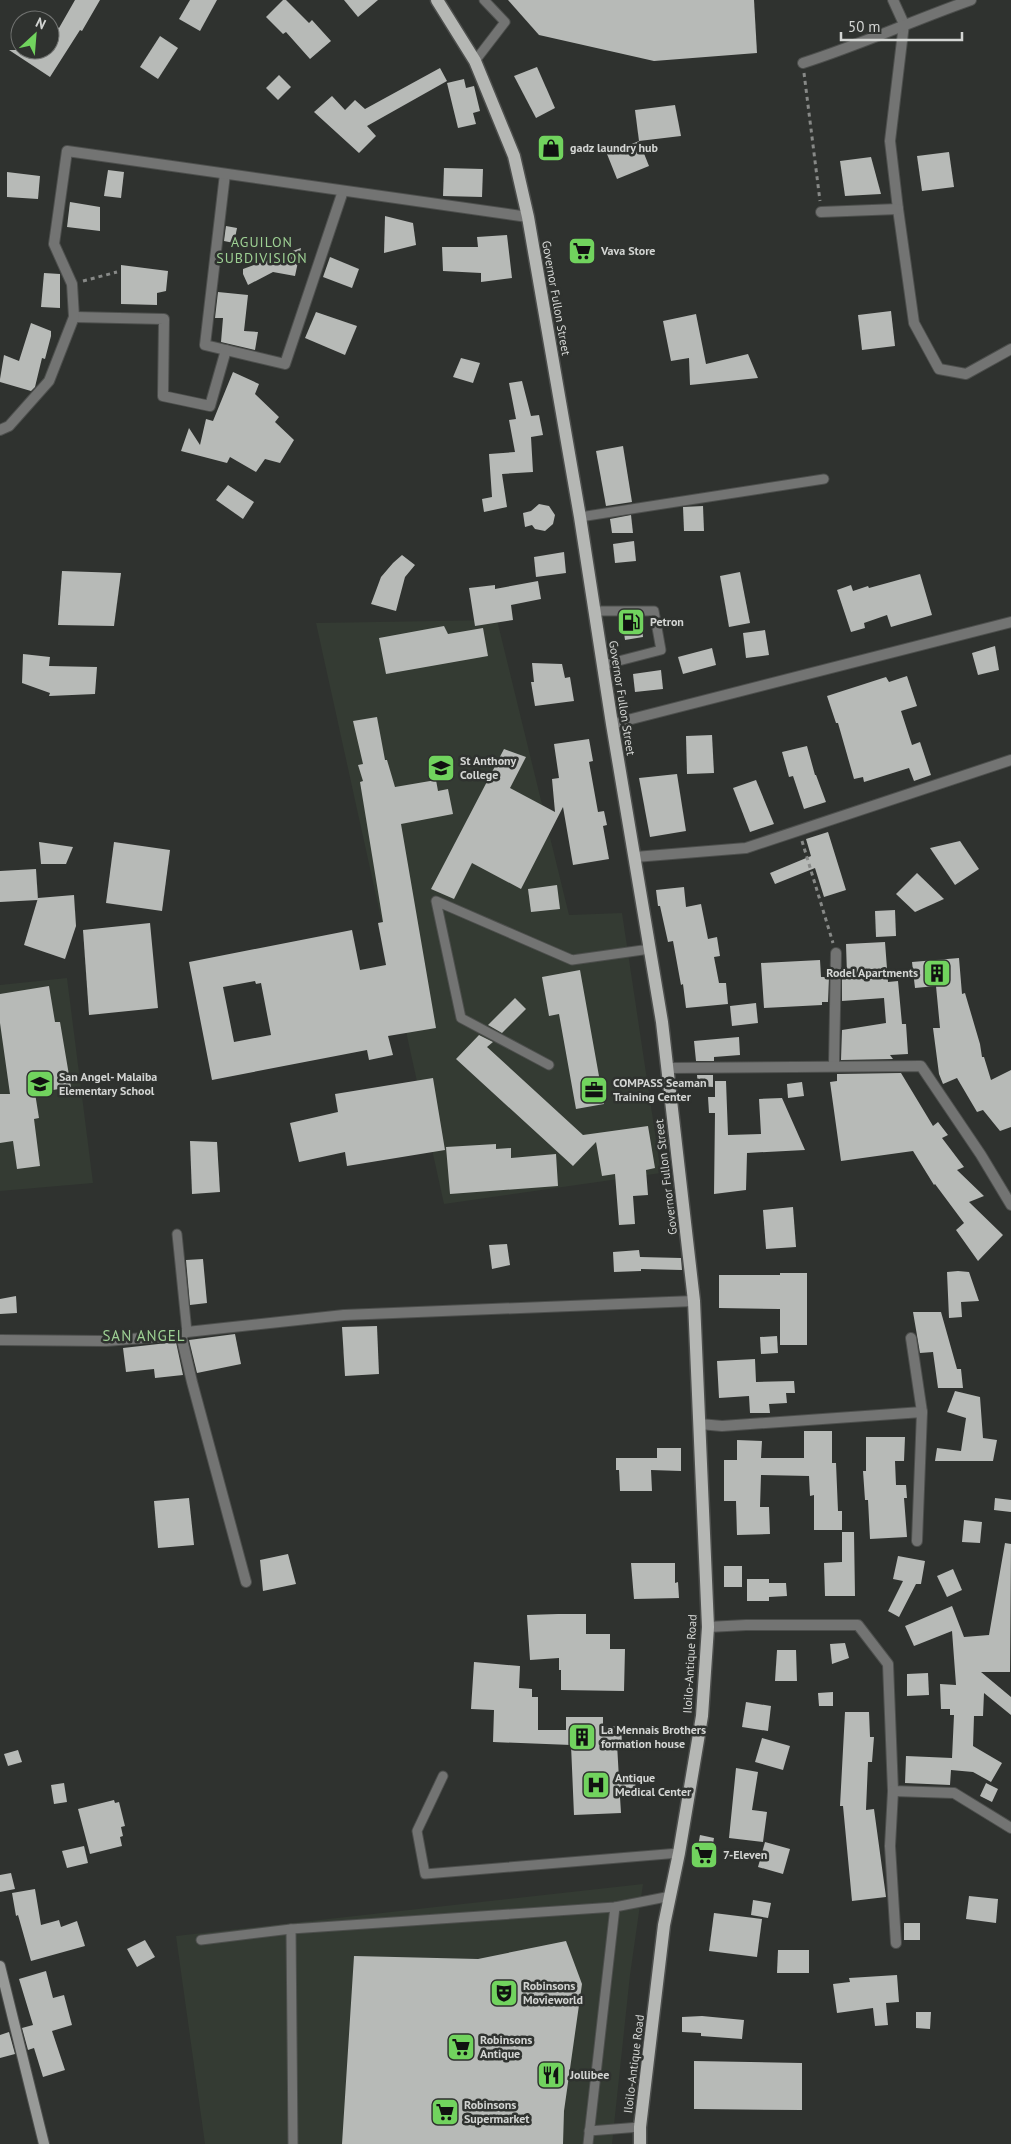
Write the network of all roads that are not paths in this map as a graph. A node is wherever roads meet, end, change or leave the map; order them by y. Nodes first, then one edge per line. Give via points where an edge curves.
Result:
1 (437, 0) edge
2 (484, 0) edge
3 (893, 0) edge
4 (971, 0) edge
5 (904, 24) junction
6 (475, 61) junction
7 (803, 63) road end
8 (225, 174) junction
9 (343, 191) junction
10 (898, 209) junction
11 (821, 212) road end
12 (528, 217) junction
13 (74, 317) junction
14 (1011, 349) edge
15 (226, 350) junction
16 (0, 430) edge
17 (824, 479) dead end
18 (580, 517) junction
19 (594, 611) junction
20 (1011, 622) edge
21 (603, 665) junction
22 (612, 724) junction
23 (1011, 760) edge
24 (635, 857) junction
25 (650, 949) junction
26 (836, 953) road end
27 (549, 1065) dead end
28 (834, 1066) junction
29 (667, 1068) junction
30 (1011, 1205) edge
31 (177, 1234) dead end
32 (694, 1301) junction
33 (184, 1334) junction
34 (911, 1338) dead end
35 (0, 1340) edge
36 (922, 1412) junction
37 (700, 1424) junction
38 (917, 1541) dead end
39 (246, 1582) dead end
40 (708, 1627) junction
41 (443, 1776) dead end
42 (893, 1791) junction
43 (1011, 1828) edge
44 (679, 1853) junction
45 (671, 1896) junction
46 (614, 1907) junction
47 (291, 1929) junction
48 (201, 1940) dead end
49 (896, 1943) dead end
50 (0, 1966) edge
51 (640, 2127) junction
52 (589, 2131) junction
53 (44, 2144) edge
54 (293, 2144) edge
55 (588, 2144) edge
56 (640, 2144) edge

1 - 6 main road, Governor Fullon Street
2 - 6 lane via 505,22
3 - 5 street
4 - 5 street
5 - 7 street
5 - 10 street via 890,141
6 - 12 main road, Governor Fullon Street via 514,156
8 - 9 street
8 - 13 street via 67,151 54,244 72,284
8 - 15 street via 204,345
9 - 12 street
9 - 15 street via 285,364
10 - 11 street
10 - 14 street via 914,323 939,370 966,374
12 - 18 main road, Governor Fullon Street
13 - 15 street via 164,319 163,396 210,406
13 - 16 street via 49,381 10,426
17 - 18 lane
18 - 19 main road, Governor Fullon Street
19 - 21 main road, Governor Fullon Street
19 - 21 lane via 654,611 661,650
20 - 22 street
21 - 22 main road, Governor Fullon Street
22 - 24 main road, Governor Fullon Street
23 - 24 street via 746,848
24 - 25 main road, Governor Fullon Street
25 - 27 lane via 572,960 436,901 461,1018
25 - 29 main road, Governor Fullon Street
26 - 28 street
28 - 29 street
28 - 30 street via 922,1066
29 - 32 main road, Governor Fullon Street
31 - 33 lane
32 - 33 street via 344,1315
32 - 37 main road, Iloilo-Antique Road
33 - 35 street via 106,1341
33 - 39 street via 192,1382
34 - 36 street
36 - 37 street via 722,1426
36 - 38 street
37 - 40 main road, Iloilo-Antique Road
40 - 42 street via 858,1625 888,1664
40 - 44 main road, Iloilo-Antique Road via 702,1716
41 - 44 lane via 417,1831 425,1874
42 - 43 street via 954,1792
42 - 49 street via 890,1846
44 - 45 main road, Iloilo-Antique Road
45 - 46 lane
45 - 51 main road, Iloilo-Antique Road via 664,1925
46 - 47 lane
46 - 52 lane
47 - 48 lane
47 - 54 lane
50 - 53 street
51 - 52 lane
51 - 56 main road, Iloilo-Antique Road
52 - 55 lane

